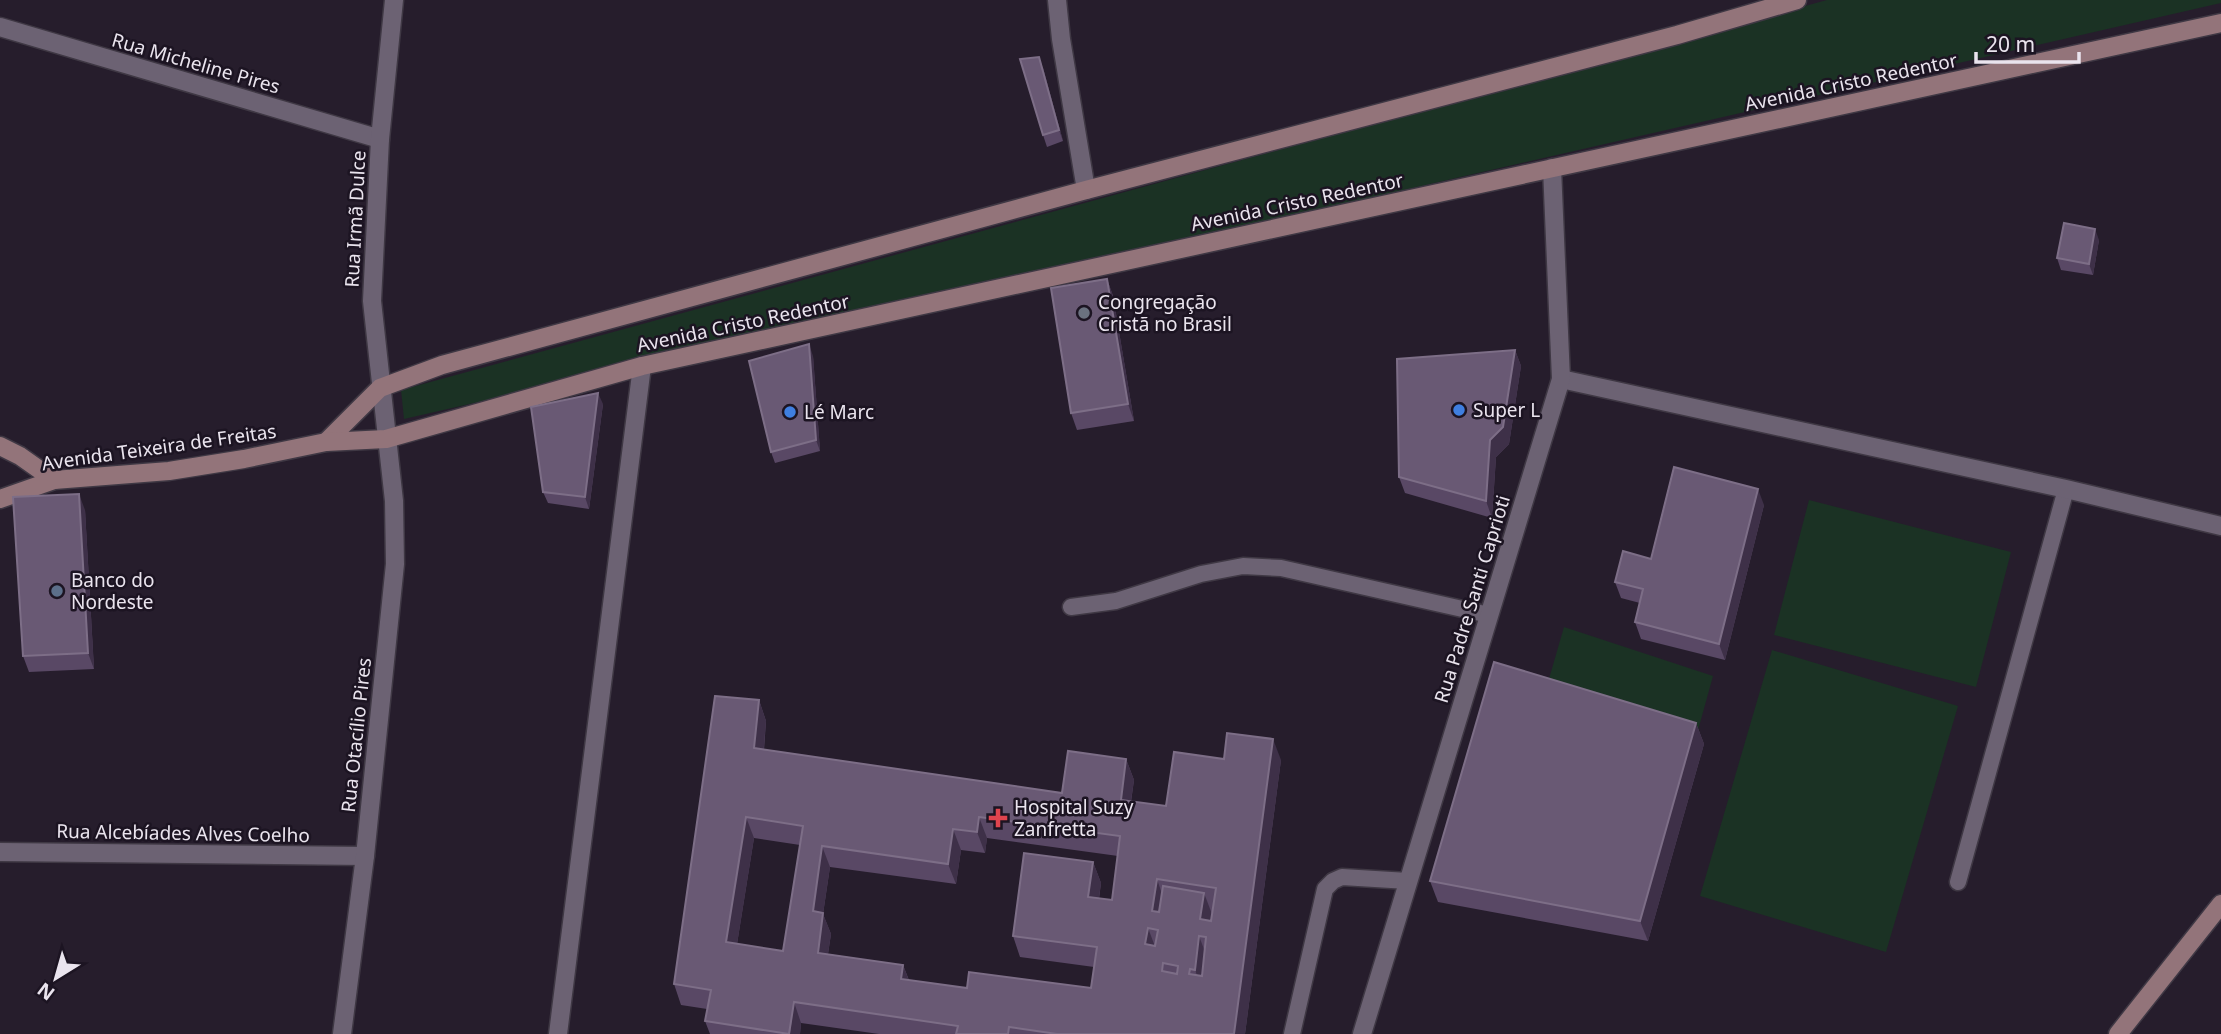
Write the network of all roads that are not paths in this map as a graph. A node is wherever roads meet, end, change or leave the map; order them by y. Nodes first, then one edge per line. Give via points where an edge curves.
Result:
1 (394, 0) edge
2 (1057, 0) edge
3 (1797, 0) edge
4 (2221, 23) edge
5 (0, 27) edge
6 (380, 139) junction
7 (1552, 168) junction
8 (1086, 190) junction
9 (642, 366) junction
10 (1561, 379) junction
11 (380, 388) junction
12 (386, 439) junction
13 (326, 442) junction
14 (0, 446) edge
15 (54, 480) junction
16 (2066, 489) junction
17 (0, 499) edge
18 (2221, 526) edge
19 (1071, 607) dead end
20 (1489, 615) junction
21 (0, 852) edge
22 (365, 856) junction
23 (1408, 881) junction
24 (1958, 883) dead end
25 (2221, 904) edge
26 (347, 1033) edge
27 (558, 1034) edge
28 (1292, 1034) edge
29 (1362, 1034) edge
30 (2118, 1034) edge

1 - 6 street, Rua Irmã Dulce
2 - 8 street
3 - 8 main road, Avenida Cristo Redentor
4 - 7 main road, Avenida Cristo Redentor
5 - 6 street, Rua Micheline Pires
6 - 11 street, Rua Irmã Dulce via 372,301
7 - 9 main road, Avenida Cristo Redentor
7 - 10 street, Rua Padre Santi Caprioti
8 - 11 main road, Avenida Cristo Redentor via 442,365
9 - 12 main road, Avenida Cristo Redentor
9 - 27 street
10 - 16 street
10 - 20 street, Rua Padre Santi Caprioti
11 - 12 street, Rua Irmã Dulce
11 - 13 main road
12 - 13 main road, Avenida Teixeira de Freitas
12 - 22 street, Rua Otacílio Pires via 396,564
13 - 15 main road, Avenida Teixeira de Freitas via 169,471
14 - 15 main road
15 - 17 main road, Avenida Teixeira de Freitas
16 - 18 street
16 - 24 lane
19 - 20 lane via 1116,601 1200,573 1243,566 1281,568
20 - 23 street, Rua Padre Santi Caprioti
21 - 22 street, Rua Alcebíades Alves Coelho
22 - 26 street, Rua Otacílio Pires
23 - 28 lane via 1342,877 1325,889
23 - 29 street, Rua Padre Santi Caprioti
25 - 30 main road

